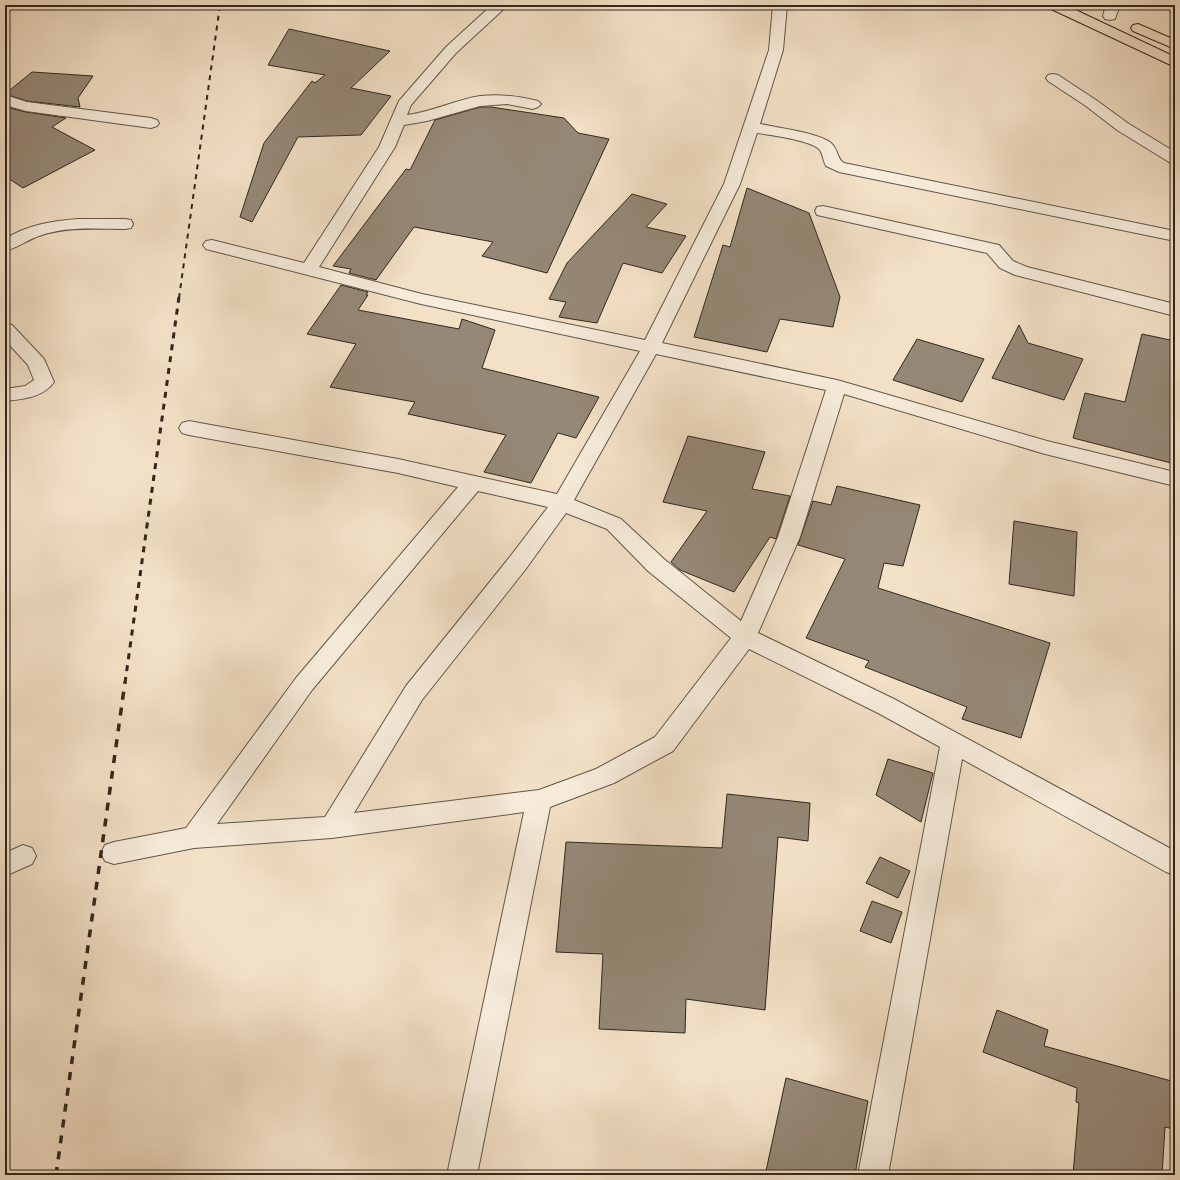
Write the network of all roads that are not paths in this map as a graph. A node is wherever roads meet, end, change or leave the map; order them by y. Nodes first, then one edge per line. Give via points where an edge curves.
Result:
1 (501, 5) edge
2 (780, 5) edge
3 (1054, 5) edge
4 (1107, 10) edge
5 (1175, 45) edge
6 (1175, 63) edge
7 (1053, 78) dead end
8 (5, 100) edge
9 (533, 104) dead end
10 (396, 121) junction
11 (151, 122) dead end
12 (752, 127) junction
13 (1175, 159) edge
14 (823, 211) dead end
15 (125, 224) dead end
16 (1175, 236) edge
17 (212, 245) dead end
18 (5, 246) edge
19 (308, 270) junction
20 (1175, 310) edge
21 (5, 329) edge
22 (651, 347) junction
23 (837, 386) junction
24 (5, 395) edge
25 (189, 428) dead end
26 (1175, 479) edge
27 (473, 482) junction
28 (562, 503) junction
29 (745, 637) junction
30 (953, 743) junction
31 (539, 800) junction
32 (332, 827) junction
33 (194, 837) junction
34 (114, 854) dead end
35 (1175, 864) edge
36 (462, 1175) edge
37 (873, 1175) edge

1 - 10 street via 451,50 404,104
2 - 12 street via 776,50
3 - 6 main road
4 - 5 main road
7 - 13 street via 1123,127
8 - 11 street via 26,106
9 - 10 street via 507,100 479,102 422,118
10 - 19 street via 387,147
12 - 16 street via 815,141 826,147 832,163 839,167
12 - 22 street via 732,184
14 - 20 street via 993,249 1008,265 1021,271
15 - 18 street via 78,224 39,228
17 - 19 street
19 - 22 street via 421,299
21 - 24 street via 37,363 44,382 30,391
22 - 23 street
22 - 28 street
23 - 26 street via 1045,447
23 - 29 street via 789,537
25 - 27 street
27 - 28 street
27 - 33 street via 304,684
28 - 29 street via 614,524 656,565
28 - 32 street via 414,693
29 - 30 street via 886,706
29 - 31 street via 664,744 605,776
30 - 35 street
30 - 37 street
31 - 32 street
31 - 36 street
32 - 33 street
33 - 34 street

